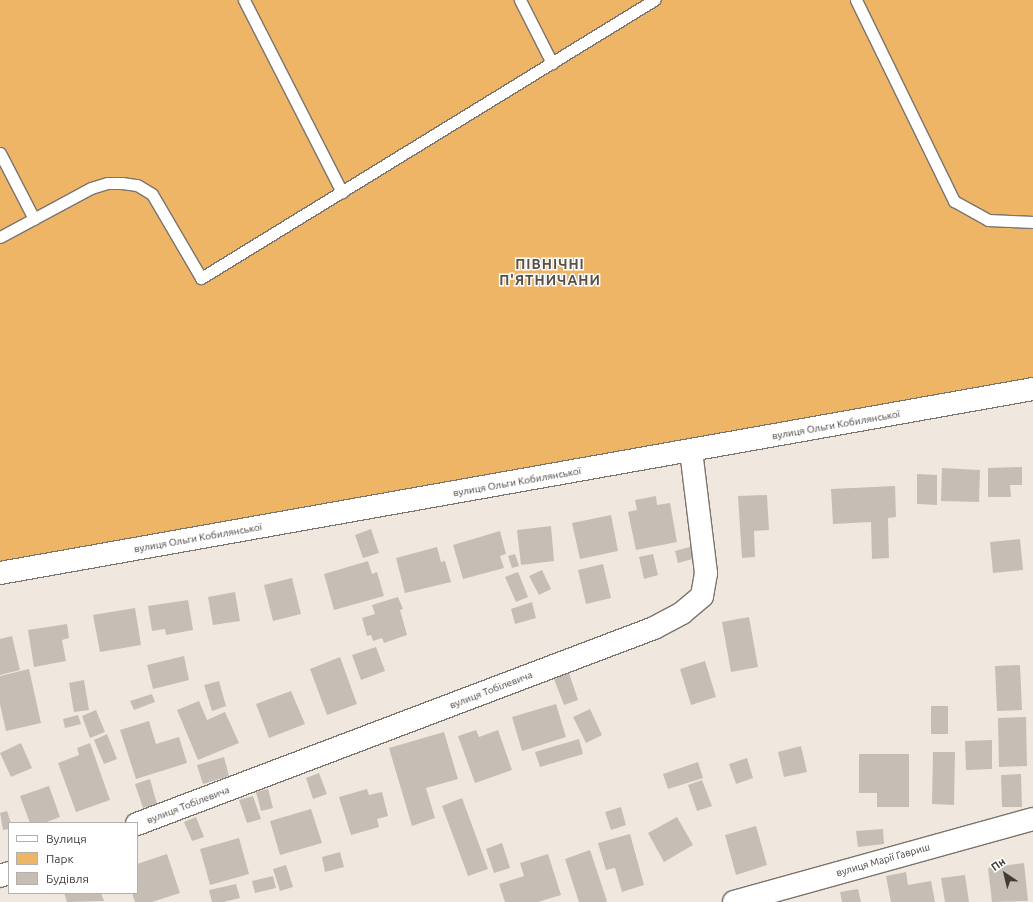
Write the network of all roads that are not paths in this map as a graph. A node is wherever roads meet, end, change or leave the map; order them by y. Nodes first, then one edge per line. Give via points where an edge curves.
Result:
1 (520, 0) edge
2 (654, 0) edge
3 (856, 0) edge
4 (248, 1) edge
5 (552, 64) junction
6 (0, 153) edge
7 (342, 192) junction
8 (34, 219) junction
9 (1033, 222) edge
10 (0, 237) edge
11 (1033, 390) edge
12 (691, 450) junction
13 (0, 573) edge
14 (1033, 819) edge
15 (138, 824) edge
16 (734, 902) edge

1 - 5 lane
2 - 5 lane
3 - 9 lane via 954,200 988,220
4 - 7 lane
5 - 7 lane
6 - 8 lane
7 - 8 lane via 201,278 152,194 137,185 122,182 91,188
8 - 10 lane
11 - 12 street, вулиця Ольги Кобилянської
12 - 13 street, вулиця Ольги Кобилянської
12 - 15 street, вулиця Тобілевича via 706,573 702,596 682,613 654,628
14 - 16 street, вулиця Марії Гавриш

